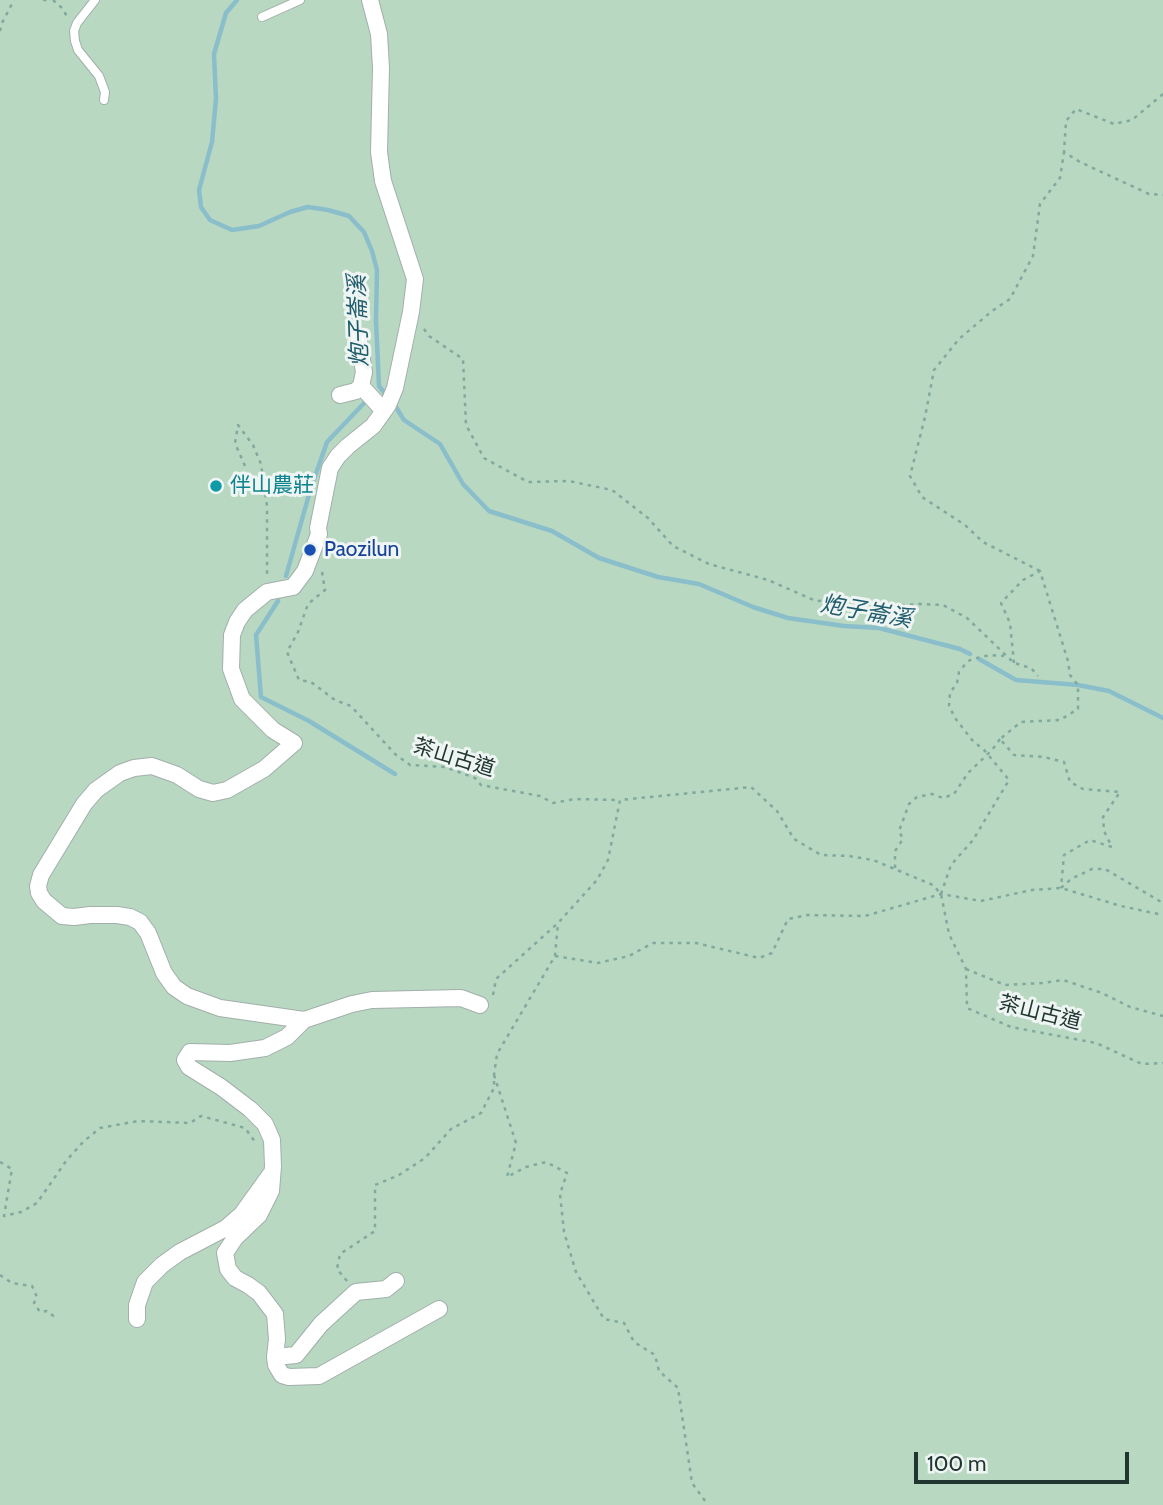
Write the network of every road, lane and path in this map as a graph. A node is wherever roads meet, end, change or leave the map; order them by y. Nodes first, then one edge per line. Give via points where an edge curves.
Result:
1 (14, 0) edge
2 (53, 0) edge
3 (95, 0) edge
4 (300, 0) edge
5 (370, 0) edge
6 (262, 17) dead end
7 (0, 31) edge
8 (74, 31) junction
9 (1163, 94) edge
10 (104, 100) dead end
11 (1064, 152) junction
12 (1163, 195) edge
13 (411, 312) junction
14 (358, 335) dead end
15 (361, 386) junction
16 (340, 395) dead end
17 (383, 406) junction
18 (244, 466) dead end
19 (321, 568) dead end
20 (1040, 571) junction
21 (267, 592) junction
22 (1006, 656) junction
23 (1014, 663) junction
24 (1038, 676) dead end
25 (1000, 739) junction
26 (987, 755) junction
27 (620, 800) junction
28 (895, 868) junction
29 (1061, 888) junction
30 (941, 894) junction
31 (1163, 903) edge
32 (1163, 915) edge
33 (558, 923) junction
34 (555, 956) junction
35 (966, 969) junction
36 (480, 1004) joint
37 (1163, 1016) edge
38 (304, 1020) junction
39 (1163, 1063) edge
40 (494, 1075) junction
41 (272, 1149) junction
42 (0, 1162) edge
43 (273, 1166) junction
44 (4, 1216) junction
45 (0, 1223) edge
46 (0, 1275) edge
47 (396, 1281) dead end
48 (356, 1292) junction
49 (439, 1309) dead end
50 (56, 1318) dead end
51 (137, 1319) dead end
52 (275, 1357) junction
53 (708, 1505) edge

1 - 7 path
2 - 8 path
3 - 8 lane
4 - 6 lane
5 - 13 street via 379,34 379,152 383,181 415,279
8 - 10 lane via 78,50 103,85
9 - 11 path via 1132,120 1114,124 1076,109 1066,121
11 - 12 path via 1149,194
11 - 20 path via 1060,178 1040,204 1033,256 1010,299 959,340 934,370 910,476 922,497 983,542
13 - 17 street via 395,388
13 - 22 path via 429,336 463,359 466,425 484,458 528,482 569,481 612,490 648,518 673,546 709,564 768,580 816,601 850,599 877,607 943,605 968,618
14 - 15 street via 364,372
15 - 16 street
15 - 17 street
17 - 21 street via 373,426 330,468 319,534 305,571 293,587
18 - 21 path via 235,443 238,425 261,464 267,506
19 - 27 path, 茶山古道 via 325,590 307,604 287,652 299,680 311,682 351,706 410,765 445,767 475,778 481,785 540,796 553,803
20 - 23 path via 1023,580 1000,603 1010,623
20 - 25 path via 1070,675 1078,685 1078,709 1060,720 1021,722
21 - 38 street via 237,622 231,669 242,699 294,743 264,769 213,793 152,766 120,773 84,804 38,886 44,901 62,916 117,915 140,922 164,973 187,996 220,1008
22 - 23 path
22 - 26 path via 967,662 950,693 949,706 955,718
23 - 24 path via 1031,668
25 - 26 path
25 - 29 path via 1014,755 1064,762 1070,782 1083,789 1120,792 1103,817 1112,847 1090,840 1063,855
26 - 28 path via 954,794 918,797 909,804 900,831 903,839 895,851
26 - 30 path via 1009,780 973,840 951,866
27 - 28 path, 茶山古道 via 751,787 777,811 794,839 821,855 873,860
27 - 33 path via 608,860 597,880
28 - 30 path, 茶山古道 via 933,885
29 - 30 path via 981,901
29 - 31 path via 1092,869 1105,869
29 - 32 path
30 - 34 path via 865,916 788,919 772,953 759,958 696,943 653,943 629,956 598,963
30 - 35 path, 茶山古道 via 949,934
33 - 34 path
33 - 36 path via 496,979 491,1002
34 - 40 path via 497,1054
35 - 37 path via 1005,985 1063,980
35 - 39 path, 茶山古道 via 967,1008 1011,1027 1096,1042 1142,1064
36 - 38 street via 461,998 372,1000
38 - 41 street via 287,1037 265,1048 190,1052 185,1060 265,1124
40 - 48 path via 494,1088 481,1113 451,1129 425,1158 375,1185 375,1231 340,1254 337,1269
40 - 53 path via 516,1143 507,1177 546,1161 567,1173 560,1194 564,1232 576,1272 604,1319 624,1324 634,1342 655,1355 659,1371 678,1388 692,1483
41 - 43 street
41 - 44 path via 258,1146 245,1128 201,1115 190,1123 138,1121 100,1128 66,1161 37,1203
42 - 44 path via 12,1169
43 - 51 street via 242,1214 226,1228 180,1252 145,1282
43 - 52 street via 265,1205 225,1253 231,1274 259,1293 275,1314
44 - 45 path
46 - 50 path via 12,1283 32,1286 40,1312
47 - 48 street via 386,1289
48 - 52 street via 321,1324 296,1356
49 - 52 street via 319,1376 282,1375

